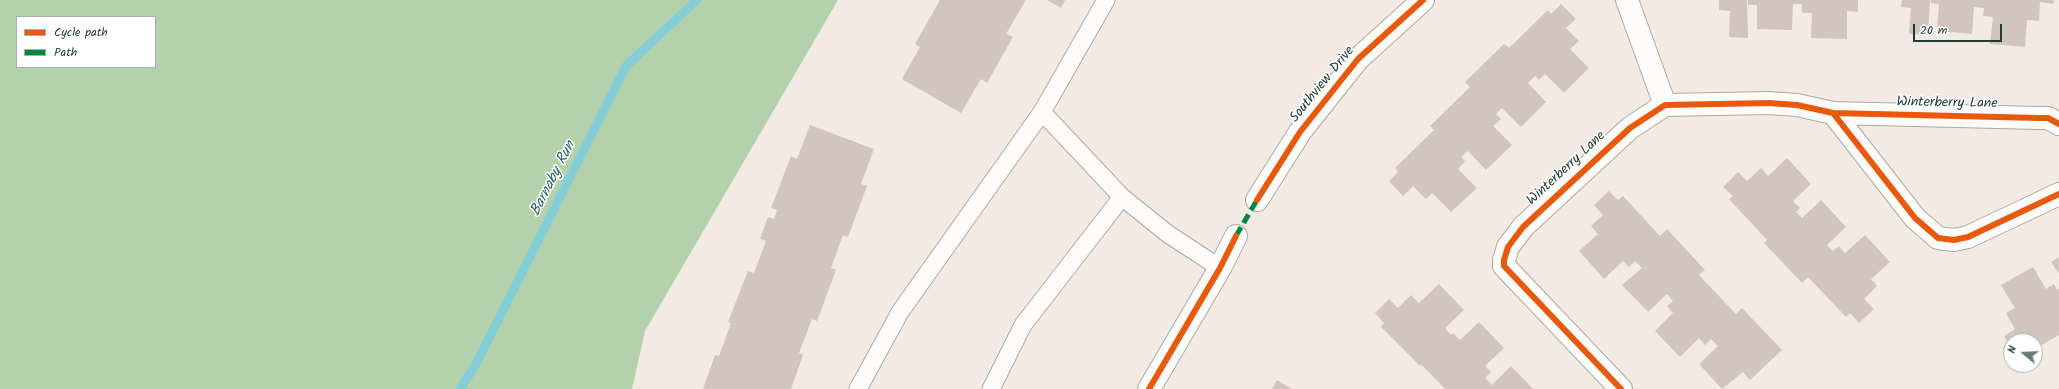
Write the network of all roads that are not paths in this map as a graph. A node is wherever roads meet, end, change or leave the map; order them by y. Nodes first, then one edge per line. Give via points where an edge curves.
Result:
1 (1106, 0) edge
2 (1423, 0) edge
3 (1627, 0) edge
4 (1665, 105) junction
5 (1042, 112) junction
6 (1833, 113) junction
7 (2059, 124) edge
8 (2059, 194) edge
9 (1122, 197) junction
10 (1257, 200) dead end
11 (1236, 236) dead end
12 (1220, 268) junction
13 (858, 389) edge
14 (991, 389) edge
15 (1149, 389) edge
16 (1621, 389) edge

1 - 5 lane
2 - 10 street, Southview Drive via 1358,59 1300,132
3 - 4 street
4 - 6 street, Winterberry Lane via 1770,103 1797,105
4 - 16 street, Winterberry Lane via 1630,128 1523,227 1508,247 1504,260 1504,266 1511,274
5 - 9 lane
5 - 13 lane via 900,312
6 - 7 street, Winterberry Lane via 2048,118
6 - 8 street via 1915,218 1938,238 1954,240 1968,237
9 - 12 lane via 1168,234
9 - 14 lane via 1023,326
11 - 12 street
12 - 15 street

